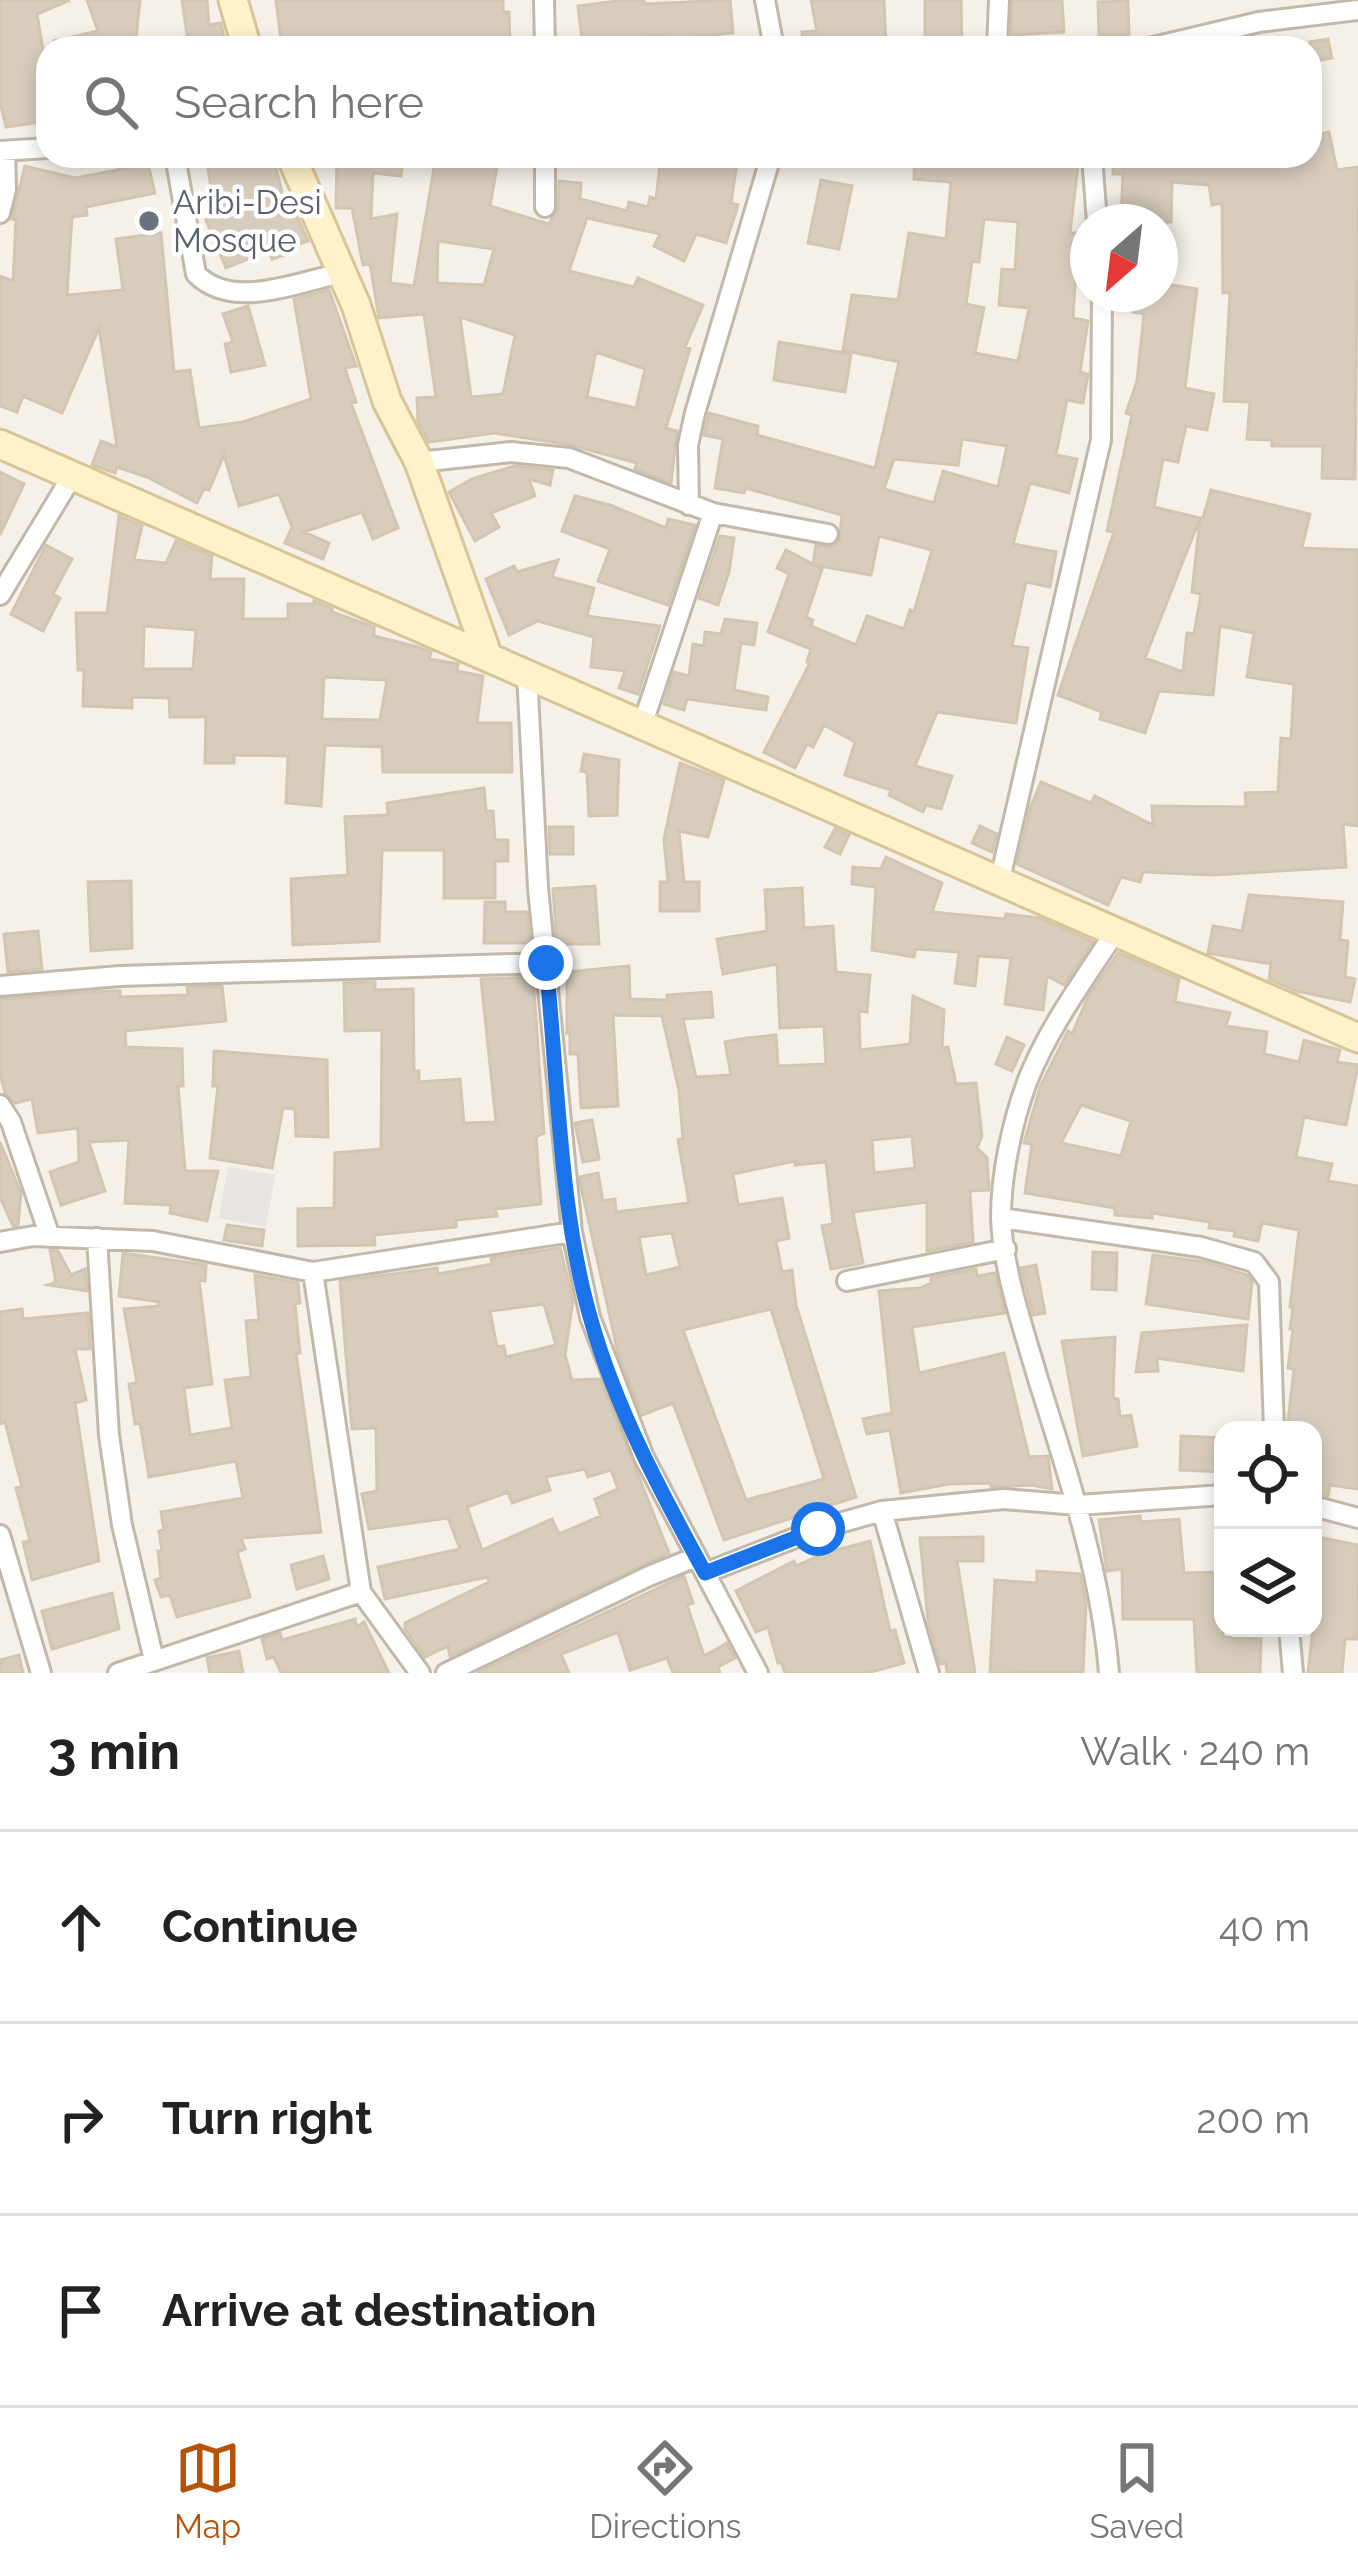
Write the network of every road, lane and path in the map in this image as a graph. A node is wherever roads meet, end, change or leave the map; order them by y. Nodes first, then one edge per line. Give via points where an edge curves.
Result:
1 (233, 0) edge
2 (544, 0) edge
3 (765, 0) edge
4 (999, 0) edge
5 (1358, 10) edge
6 (244, 36) edge
7 (545, 36) edge
8 (772, 36) edge
9 (998, 36) edge
10 (1200, 36) edge
11 (36, 149) edge
12 (2, 151) edge
13 (177, 168) edge
14 (296, 168) edge
15 (545, 168) edge
16 (766, 168) edge
17 (1093, 168) edge
18 (1096, 204) edge
19 (544, 207) dead end
20 (0, 213) edge
21 (343, 273) junction
22 (1102, 312) edge
23 (0, 444) edge
24 (419, 462) junction
25 (74, 473) junction
26 (689, 506) junction
27 (713, 513) junction
28 (828, 534) dead end
29 (0, 595) edge
30 (488, 654) junction
31 (527, 673) junction
32 (643, 724) junction
33 (1000, 879) junction
34 (1115, 932) junction
35 (546, 963) junction
36 (0, 986) edge
37 (1358, 1038) edge
38 (0, 1105) edge
39 (1001, 1218) junction
40 (572, 1232) junction
41 (50, 1237) junction
42 (97, 1238) junction
43 (0, 1242) edge
44 (1006, 1250) junction
45 (313, 1272) junction
46 (847, 1281) dead end
47 (1274, 1421) edge
48 (1214, 1496) edge
49 (1078, 1504) junction
50 (1322, 1508) edge
51 (882, 1511) junction
52 (1358, 1518) edge
53 (0, 1535) edge
54 (700, 1565) junction
55 (361, 1592) junction
56 (1289, 1637) edge
57 (154, 1660) junction
58 (41, 1673) edge
59 (118, 1673) edge
60 (420, 1673) edge
61 (446, 1673) edge
62 (758, 1673) edge
63 (929, 1673) edge
64 (1109, 1673) edge
65 (1293, 1673) edge

1 - 6 main road
2 - 7 street
3 - 8 street
4 - 9 street
5 - 10 street
11 - 12 street
12 - 20 street
13 - 21 street via 196,274 207,286 235,293
14 - 21 main road
15 - 19 street
16 - 26 street via 694,413
17 - 18 street
21 - 24 main road via 387,401
22 - 33 street via 1101,440
23 - 25 main road
24 - 26 street via 511,452 569,458
24 - 30 main road
25 - 29 street
25 - 30 main road
26 - 27 street
27 - 28 street
27 - 32 street
30 - 31 main road
31 - 32 main road
31 - 35 street
32 - 33 main road
33 - 34 main road
34 - 37 main road
34 - 39 street via 1028,1082
35 - 36 street
35 - 40 street
38 - 41 street
39 - 44 street
39 - 47 street via 1254,1262 1269,1282
40 - 45 street
40 - 54 street via 604,1360
41 - 42 street
41 - 43 street
42 - 45 street
42 - 57 street via 109,1435
44 - 46 street
44 - 49 street
45 - 55 street
48 - 49 street
49 - 51 street via 1004,1499
49 - 64 street
50 - 52 street
51 - 54 street
51 - 63 street
53 - 58 street
54 - 61 street via 649,1576
54 - 62 street
55 - 57 street
55 - 60 street
56 - 65 street
57 - 59 street

